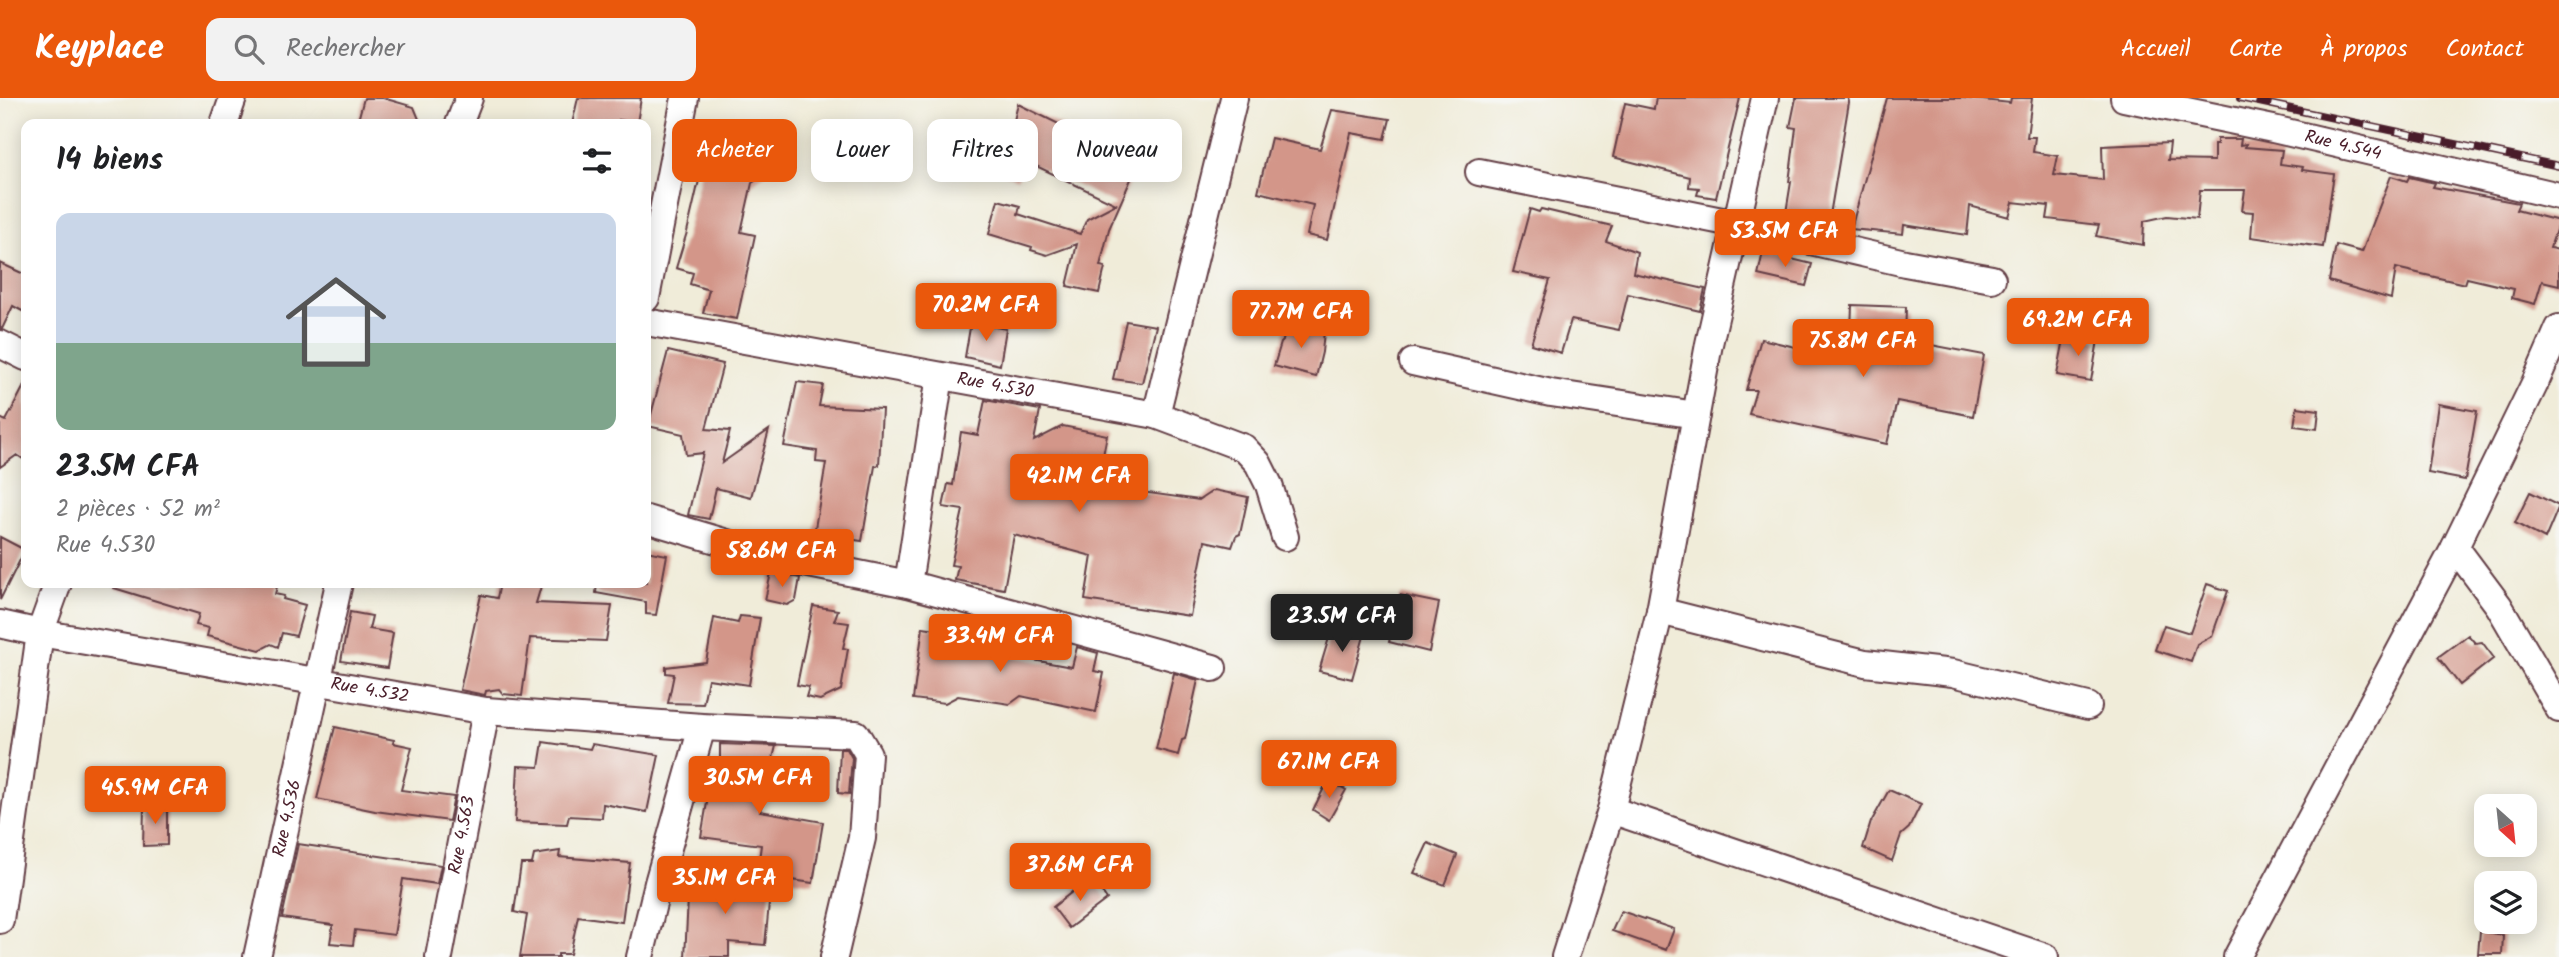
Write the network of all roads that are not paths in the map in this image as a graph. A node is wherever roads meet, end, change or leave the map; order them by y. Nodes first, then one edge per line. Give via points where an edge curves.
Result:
1 (233, 98) edge
2 (469, 98) edge
3 (685, 98) edge
4 (1234, 98) edge
5 (1765, 98) edge
6 (2124, 98) edge
7 (226, 119) edge
8 (462, 119) edge
9 (1479, 172) dead end
10 (2559, 196) edge
11 (1737, 224) junction
12 (651, 272) edge
13 (1992, 279) dead end
14 (651, 323) edge
15 (2559, 328) edge
16 (0, 344) edge
17 (21, 354) edge
18 (1413, 362) dead end
19 (940, 376) junction
20 (1156, 415) junction
21 (1696, 415) junction
22 (651, 520) edge
23 (1285, 537) dead end
24 (2455, 547) junction
25 (908, 584) junction
26 (56, 588) edge
27 (338, 588) edge
28 (1660, 611) junction
29 (0, 624) edge
30 (40, 633) junction
31 (1213, 668) dead end
32 (318, 681) junction
33 (2088, 706) dead end
34 (2559, 709) edge
35 (486, 711) junction
36 (702, 727) junction
37 (1611, 810) junction
38 (0, 920) edge
39 (257, 957) edge
40 (439, 957) edge
41 (640, 957) edge
42 (834, 957) edge
43 (1565, 957) edge
44 (2045, 957) edge
45 (2237, 957) edge

1 - 7 street
2 - 8 street
3 - 12 street
4 - 20 street
5 - 11 street
6 - 10 street, Rue 4.544
9 - 11 street
11 - 13 street
11 - 21 street
14 - 19 street, Rue 4.530
15 - 24 street
16 - 17 street
18 - 21 street via 1551,393
19 - 20 street, Rue 4.530
19 - 25 street
20 - 23 street, Rue 4.530 via 1244,448 1269,485
21 - 28 street
22 - 25 street via 774,557
24 - 34 street via 2499,606
24 - 45 street
25 - 31 street
26 - 30 street
27 - 32 street, Rue 4.536
28 - 33 street via 1864,663 1953,673
28 - 37 street
29 - 30 street, Rue 4.532
30 - 32 street, Rue 4.532
30 - 38 street
32 - 35 street, Rue 4.532
32 - 39 street, Rue 4.536
35 - 36 street, Rue 4.532
35 - 40 street, Rue 4.563
36 - 41 street
36 - 42 street, Rue 4.532 via 856,734 864,743 868,754 862,838
37 - 43 street
37 - 44 street

